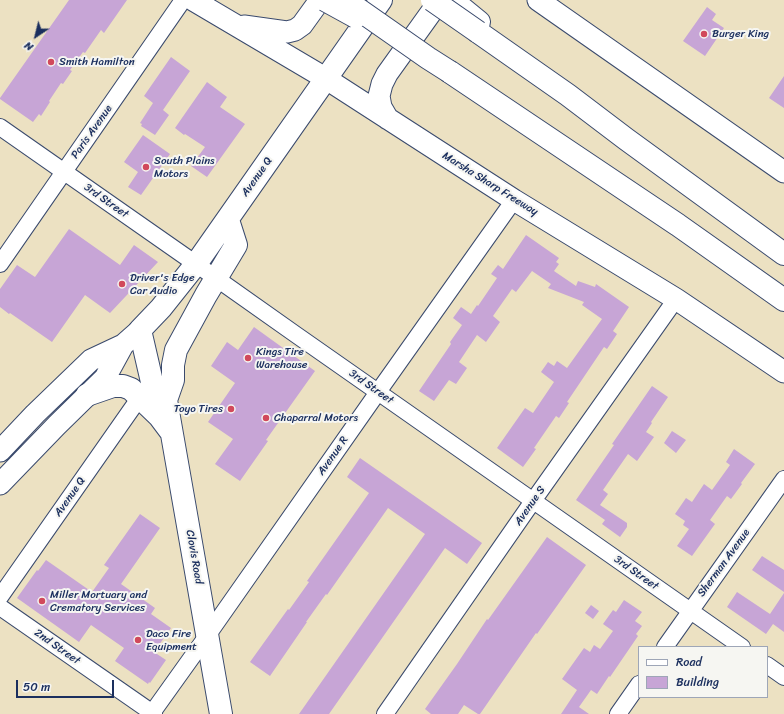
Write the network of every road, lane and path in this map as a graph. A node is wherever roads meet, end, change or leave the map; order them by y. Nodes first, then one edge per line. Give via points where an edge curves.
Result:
1 (183, 0) edge
2 (194, 0) edge
3 (320, 0) edge
4 (325, 0) edge
5 (344, 0) edge
6 (381, 0) edge
7 (432, 0) edge
8 (440, 0) edge
9 (452, 0) edge
10 (538, 0) edge
11 (236, 25) junction
12 (480, 28) junction
13 (428, 58) junction
14 (325, 78) junction
15 (388, 120) junction
16 (0, 127) edge
17 (64, 172) junction
18 (784, 172) edge
19 (514, 200) junction
20 (228, 220) junction
21 (779, 250) edge
22 (0, 264) edge
23 (196, 264) junction
24 (736, 266) junction
25 (216, 278) junction
26 (676, 299) junction
27 (784, 300) edge
28 (784, 307) edge
29 (140, 330) junction
30 (123, 345) junction
31 (784, 372) edge
32 (378, 392) junction
33 (87, 395) junction
34 (140, 397) junction
35 (166, 400) junction
36 (172, 435) junction
37 (0, 451) edge
38 (784, 480) edge
39 (0, 484) edge
40 (533, 501) junction
41 (0, 597) edge
42 (0, 607) edge
43 (690, 611) junction
44 (207, 636) junction
45 (666, 646) edge
46 (741, 646) edge
47 (768, 666) edge
48 (784, 677) edge
49 (638, 685) edge
50 (153, 713) edge
51 (221, 714) edge
52 (385, 714) edge
53 (618, 714) edge

1 - 17 street, Paris Avenue
2 - 11 main road, Marsha Sharp Freeway
3 - 11 main road via 302,25 295,30 287,32
4 - 13 highway, bridge
5 - 13 highway, bridge
6 - 14 highway, Avenue Q
7 - 12 highway, bridge
8 - 15 main road via 382,84 379,96
9 - 12 highway
10 - 18 main road
11 - 14 main road, Marsha Sharp Freeway
12 - 21 highway via 626,139
13 - 24 highway, bridge
14 - 15 main road, Marsha Sharp Freeway
14 - 20 highway, Avenue Q
15 - 19 main road, Marsha Sharp Freeway
16 - 17 street, 3rd Street
17 - 22 street, Paris Avenue
17 - 23 street, 3rd Street
19 - 26 main road, Marsha Sharp Freeway
19 - 32 street, Avenue R
20 - 23 highway, Avenue Q
20 - 25 highway, Clovis Road via 236,245
23 - 25 street, 3rd Street
23 - 29 highway, Avenue Q
24 - 27 highway
24 - 28 highway
25 - 32 street, 3rd Street
25 - 35 highway, Clovis Road via 176,350 173,380
26 - 31 main road, Marsha Sharp Freeway
26 - 40 street, Avenue S
29 - 30 main road, Avenue Q
29 - 35 highway, Clovis Road via 152,382
30 - 33 main road, Avenue Q via 105,378
30 - 37 main road, Avenue Q via 91,360
32 - 40 street, 3rd Street
32 - 44 street, Avenue R
33 - 34 highway via 113,386 123,386
33 - 39 main road, Avenue Q
34 - 36 highway via 159,416
34 - 41 street, Avenue Q
35 - 36 highway, Clovis Road
36 - 44 highway, Clovis Road
38 - 43 street, Sherman Avenue
40 - 43 street, 3rd Street
40 - 52 street, Avenue S
42 - 50 street, 2nd Street
43 - 45 street, Sherman Avenue
43 - 46 street, 3rd Street
44 - 50 street, Avenue R
44 - 51 highway, Clovis Road
47 - 48 street
49 - 53 street

